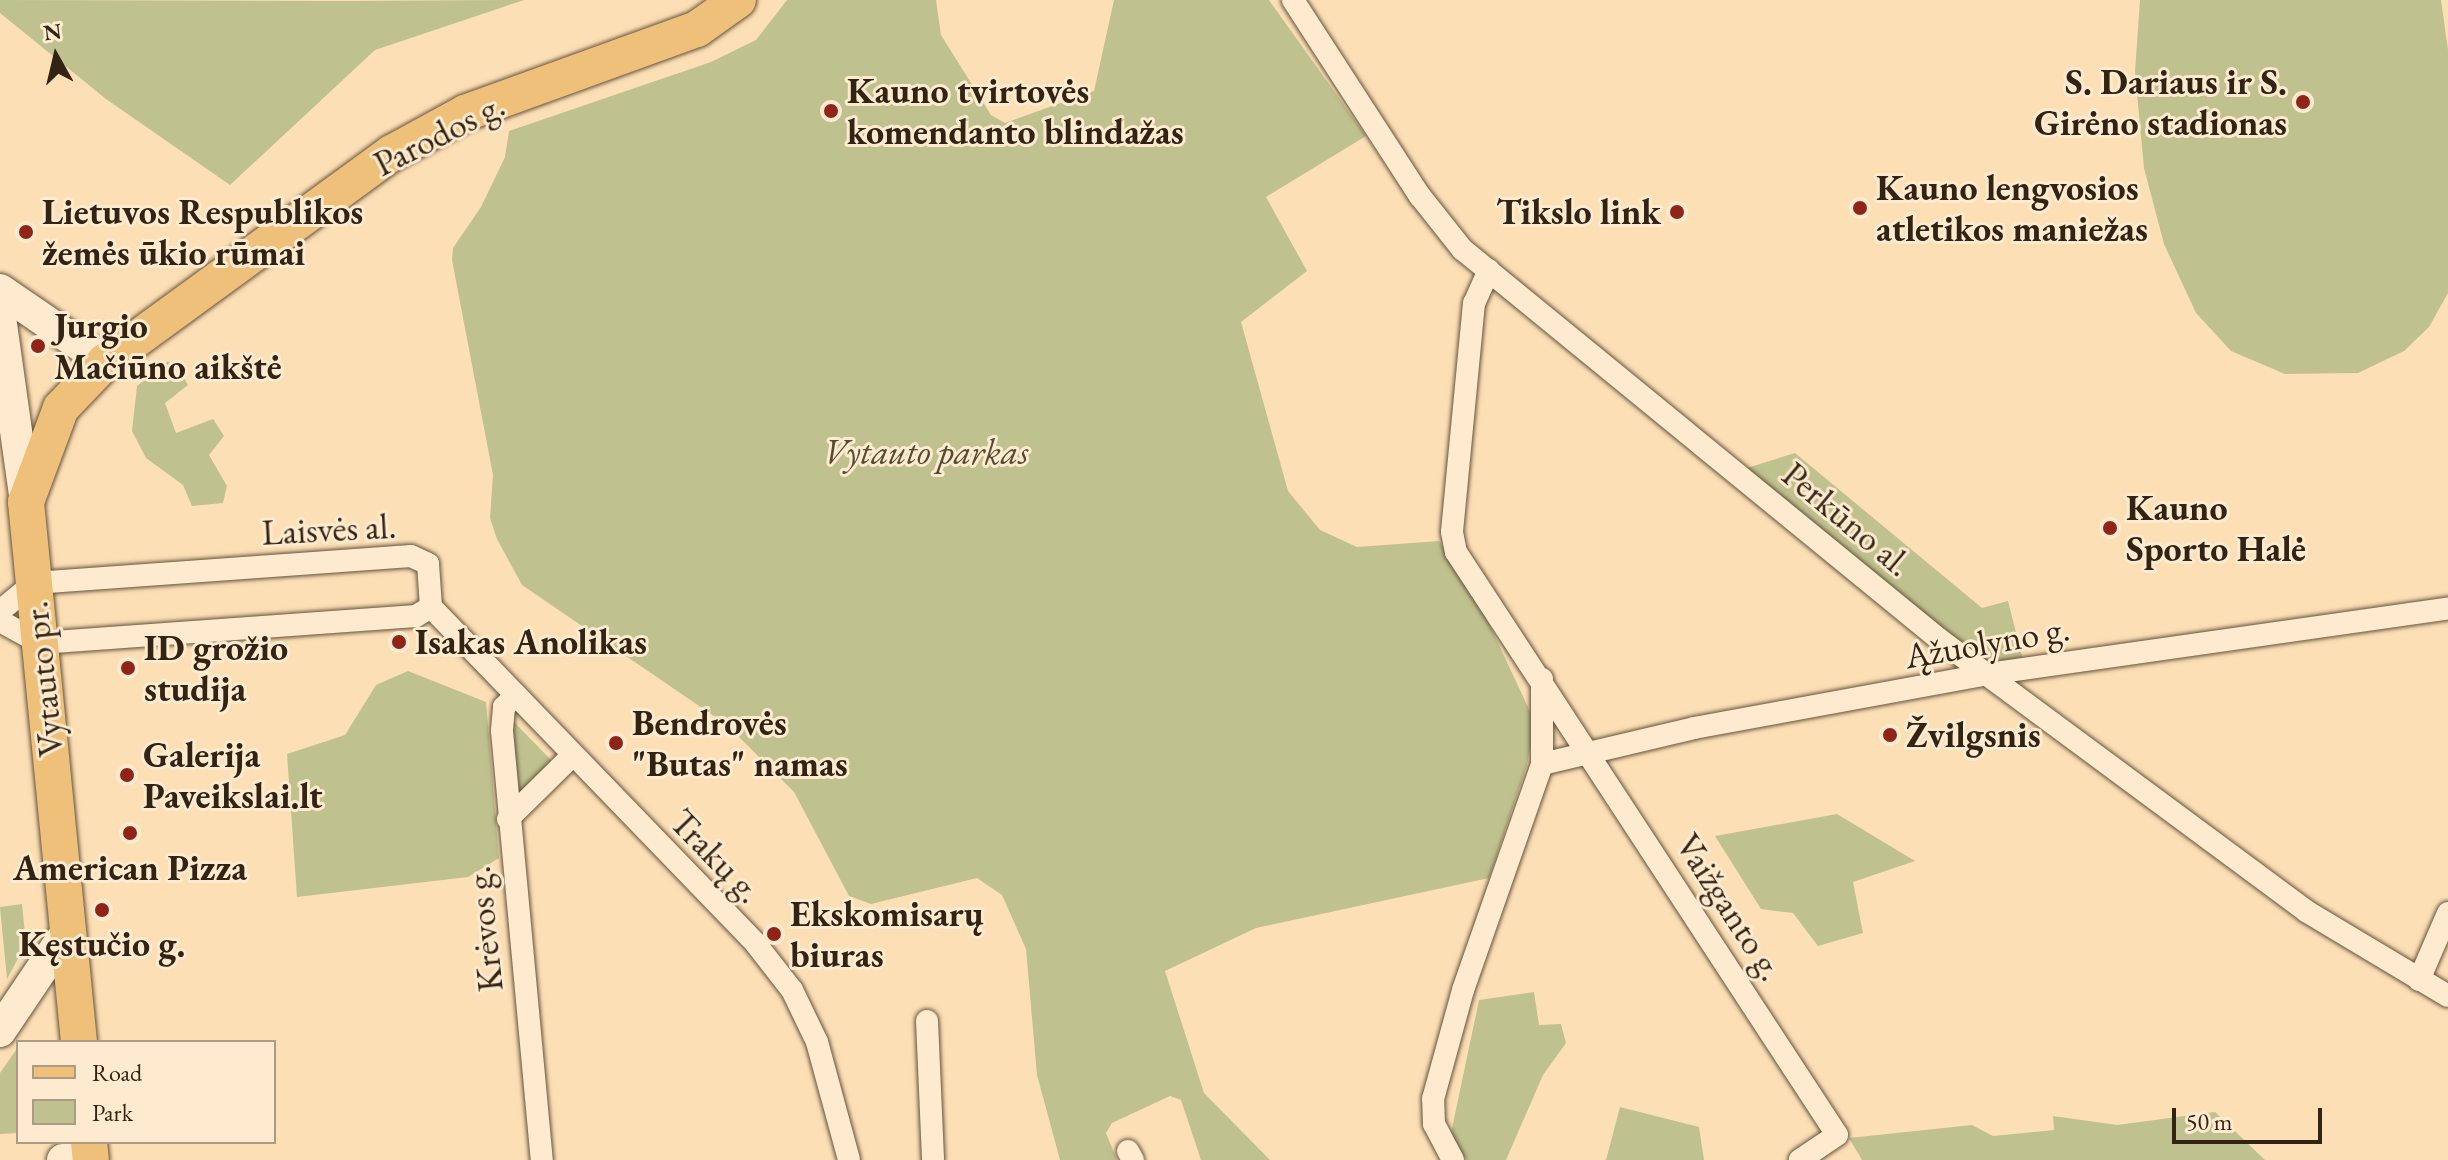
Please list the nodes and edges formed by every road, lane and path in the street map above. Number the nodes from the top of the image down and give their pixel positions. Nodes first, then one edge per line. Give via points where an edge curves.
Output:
1 (738, 0) edge
2 (1293, 0) edge
3 (1489, 270) junction
4 (0, 290) edge
5 (0, 317) edge
6 (105, 362) junction
7 (26, 502) junction
8 (34, 583) junction
9 (431, 607) junction
10 (2448, 608) edge
11 (0, 611) edge
12 (0, 621) edge
13 (40, 643) junction
14 (1987, 674) junction
15 (1542, 678) junction
16 (516, 695) junction
17 (1591, 753) junction
18 (573, 755) junction
19 (1542, 764) junction
20 (508, 819) junction
21 (2448, 913) edge
22 (68, 930) junction
23 (2419, 980) junction
24 (2448, 996) edge
25 (927, 1021) dead end
26 (0, 1031) edge
27 (79, 1040) edge
28 (542, 1160) edge
29 (849, 1160) edge
30 (933, 1160) edge
31 (1453, 1160) edge
32 (1800, 1160) edge

1 - 6 main road, Parodos g. via 697,29 465,113 428,132 370,167
2 - 3 street, Perkūno al. via 1429,209 1462,249
3 - 14 street, Perkūno al.
3 - 15 street, Vaižganto g. via 1474,303 1452,532 1456,552
4 - 6 street
5 - 7 street, Vytauto pr.
6 - 7 main road, Parodos g. via 61,408
7 - 8 main road, Vytauto pr.
8 - 9 street, Laisvės al. via 411,556 428,564
8 - 11 street
8 - 13 main road, Vytauto pr.
9 - 13 street via 416,616
9 - 16 street, Trakų g.
10 - 14 street, Ąžuolyno g.
12 - 13 street
13 - 22 main road, Vytauto pr.
14 - 17 street, Ąžuolyno g. via 1694,728
14 - 23 street, Perkūno al. via 2306,911
15 - 17 street, Vaižganto g.
15 - 19 street
16 - 18 street, Trakų g.
16 - 20 street, Krėvos g. via 504,707 502,731
17 - 19 street, Ąžuolyno g.
17 - 32 street, Vaižganto g. via 1837,1135
18 - 20 street
18 - 29 street, Trakų g. via 756,944 792,990 817,1042
19 - 31 street via 1439,1065 1434,1124
20 - 28 street, Krėvos g.
21 - 23 street
22 - 26 street
22 - 27 main road, Vytauto pr.
23 - 24 street, Perkūno al.
25 - 30 street

